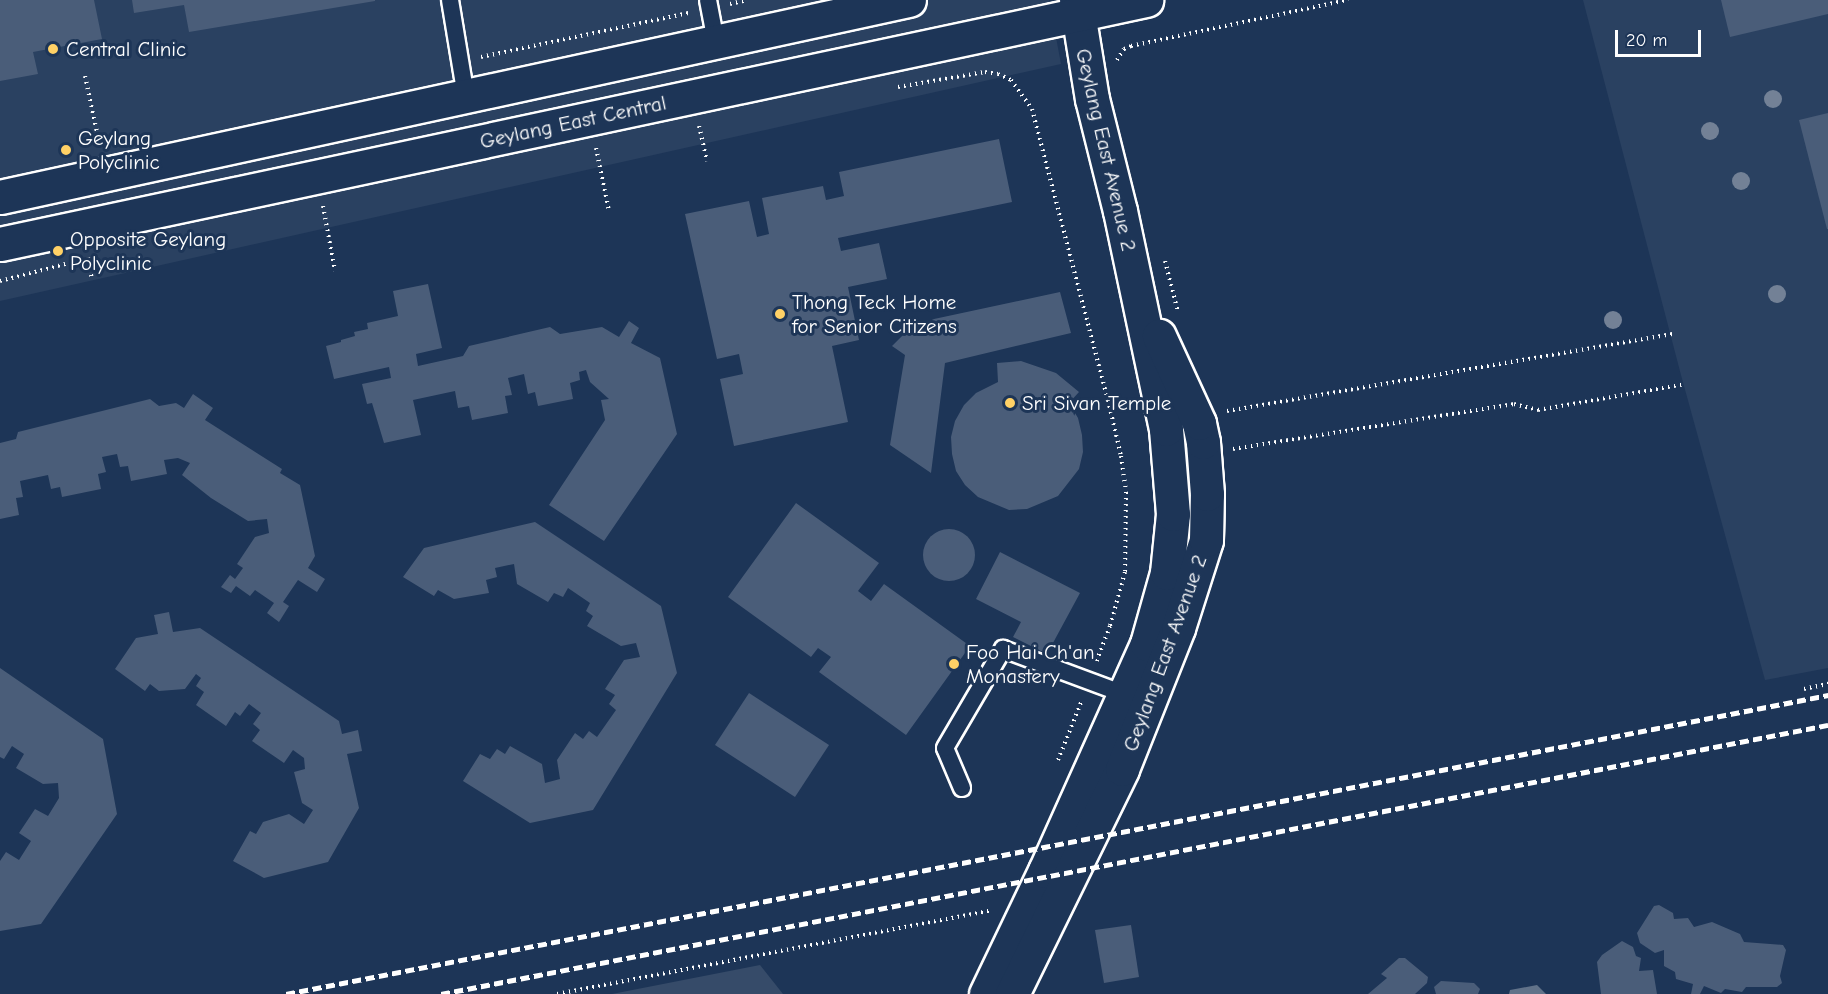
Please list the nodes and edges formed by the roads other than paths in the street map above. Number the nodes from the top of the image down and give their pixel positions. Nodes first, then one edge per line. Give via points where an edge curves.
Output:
1 (450, 0) edge
2 (708, 0) edge
3 (909, 0) edge
4 (1146, 0) edge
5 (1077, 8) edge
6 (716, 42) junction
7 (466, 97) junction
8 (0, 197) edge
9 (0, 244) edge
10 (1140, 300) junction
11 (1124, 694) junction
12 (962, 788) dead end
13 (986, 994) edge
14 (1012, 994) edge

1 - 7 lane
2 - 6 lane
3 - 6 main road
4 - 5 main road, Geylang East Central
5 - 9 main road, Geylang East Central via 590,118
5 - 10 main road, Geylang East Avenue 2 via 1092,99
6 - 7 main road
7 - 8 main road
10 - 11 main road, Geylang East Avenue 2 via 1169,447 1173,514 1167,573 1146,644
10 - 14 main road, Geylang East Avenue 2 via 1199,423 1207,494 1206,540 1178,628 1122,769
11 - 12 lane via 1003,649 945,748
11 - 13 main road, Geylang East Avenue 2

